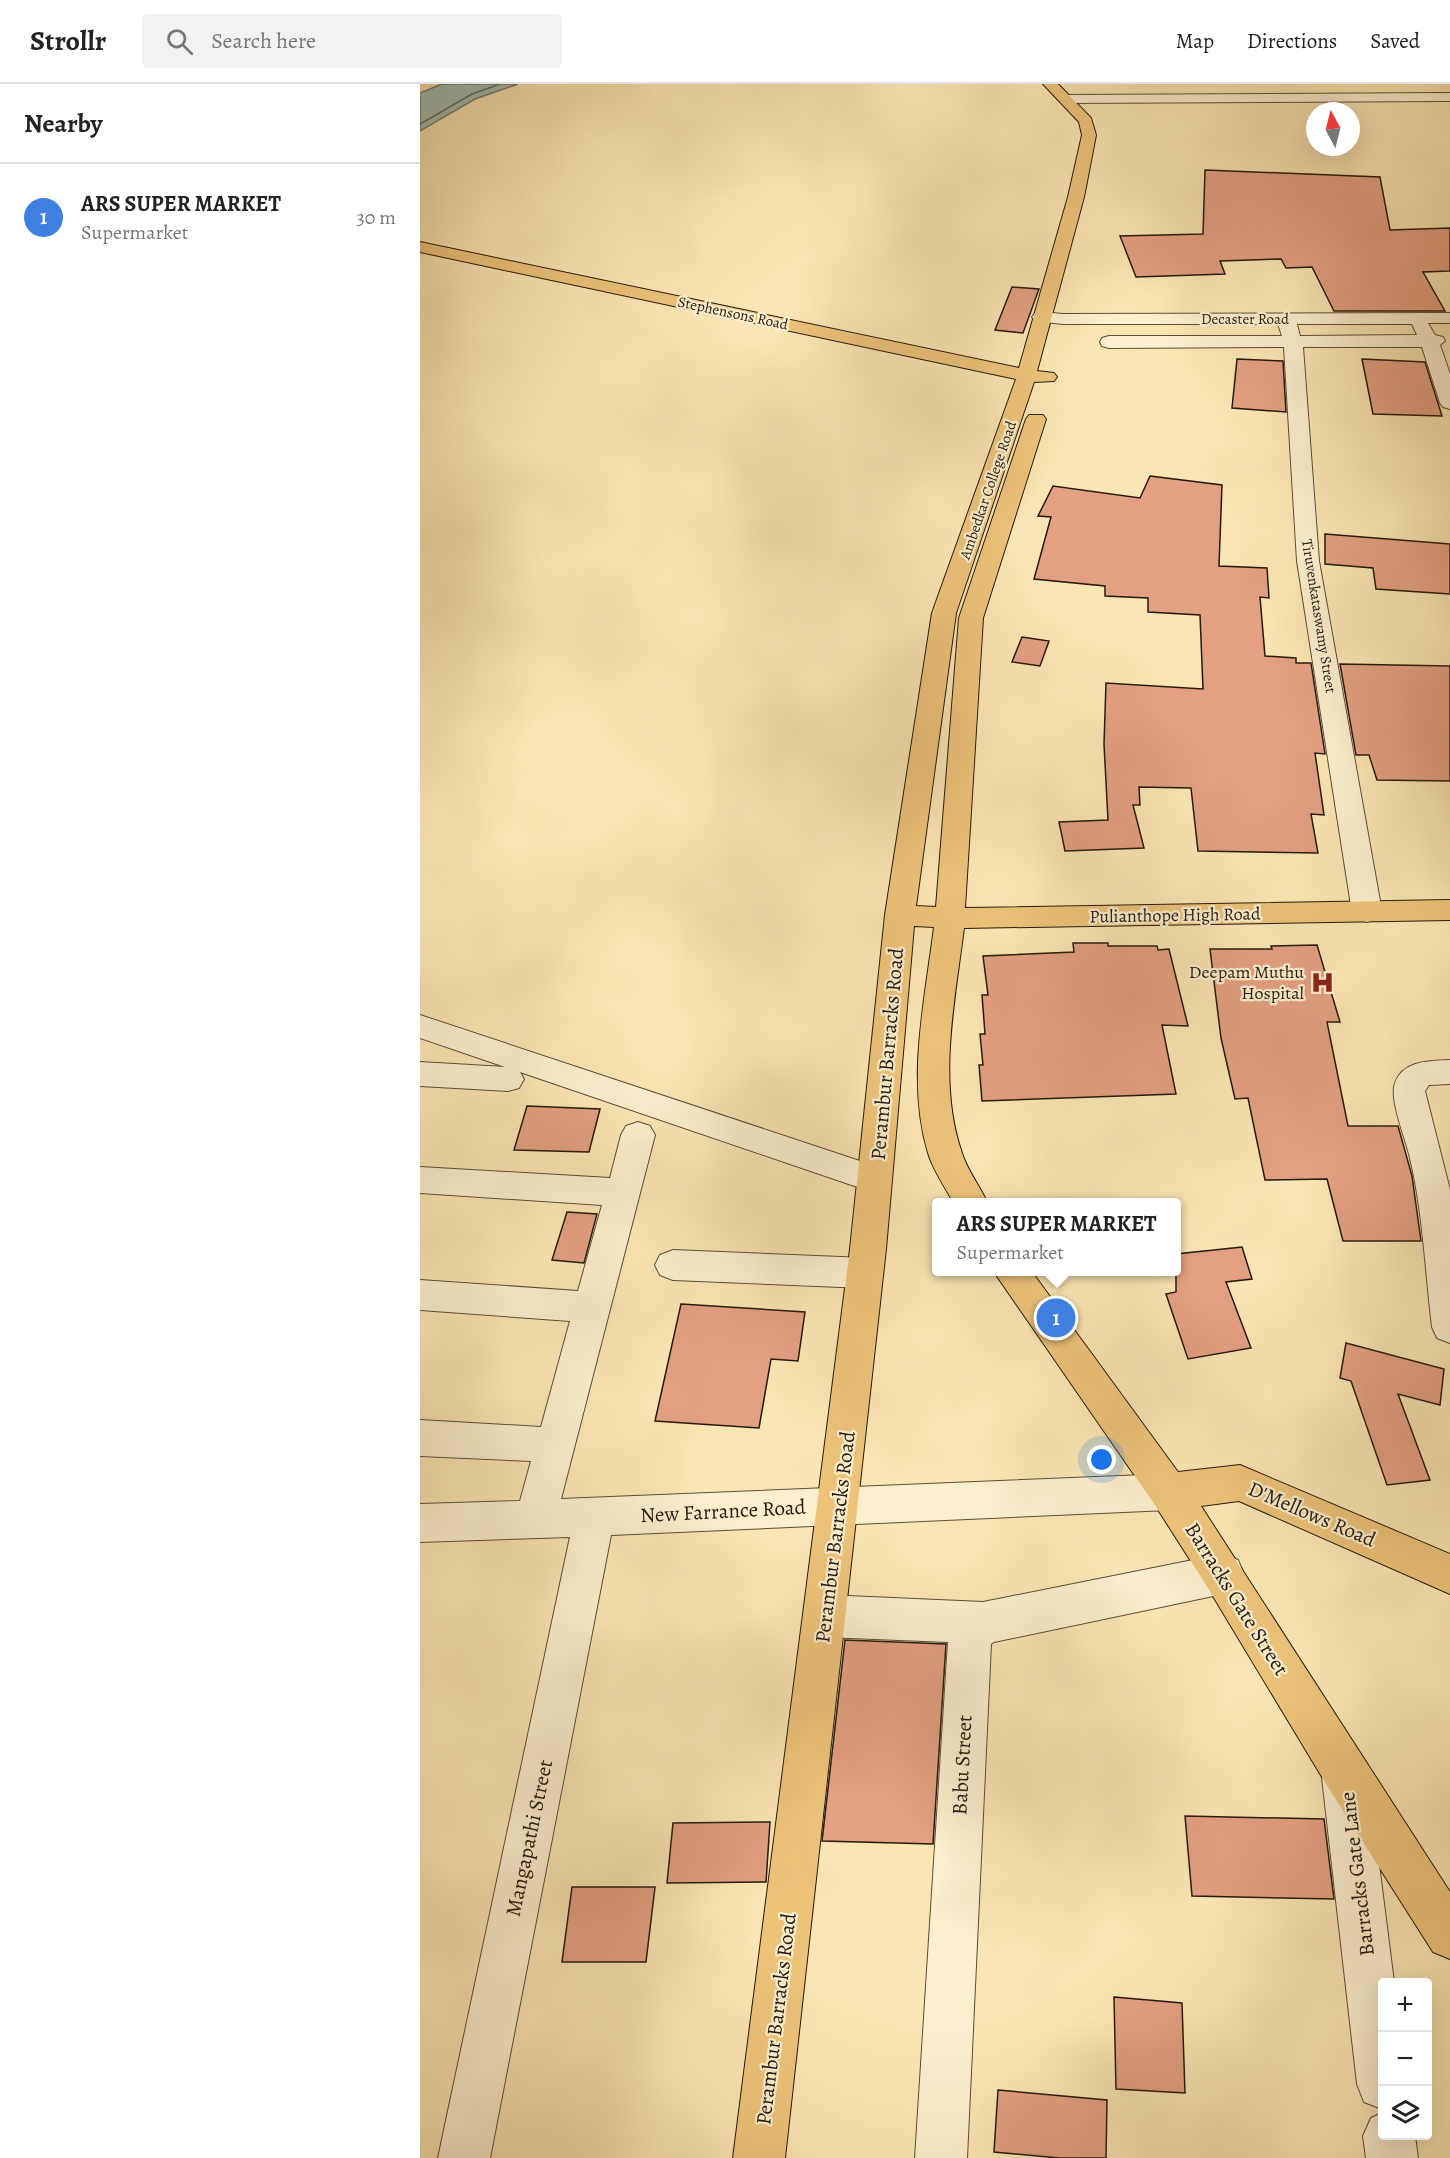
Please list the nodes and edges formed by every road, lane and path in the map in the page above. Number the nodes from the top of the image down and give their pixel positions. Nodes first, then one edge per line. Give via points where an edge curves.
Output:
1 (1050, 84) edge
2 (1217, 84) edge
3 (1360, 84) edge
4 (1069, 94) edge
5 (1224, 97) junction
6 (1368, 97) junction
7 (1450, 97) edge
8 (1089, 208) dead end
9 (420, 247) edge
10 (420, 264) edge
11 (1068, 297) dead end
12 (1041, 317) junction
13 (1450, 318) edge
14 (1286, 319) junction
15 (1416, 319) junction
16 (1062, 325) junction
17 (1450, 341) edge
18 (1109, 342) dead end
19 (1430, 342) junction
20 (1293, 343) junction
21 (1039, 379) junction
22 (1450, 403) edge
23 (1450, 910) edge
24 (1367, 912) junction
25 (900, 915) junction
26 (950, 918) junction
27 (420, 1026) edge
28 (1441, 1072) edge
29 (420, 1074) edge
30 (508, 1079) dead end
31 (638, 1135) dead end
32 (420, 1180) edge
33 (875, 1180) junction
34 (621, 1192) junction
35 (967, 1198) edge
36 (673, 1265) dead end
37 (865, 1273) junction
38 (1014, 1276) edge
39 (420, 1295) edge
40 (591, 1307) junction
41 (1450, 1327) edge
42 (420, 1437) edge
43 (554, 1445) junction
44 (1169, 1492) junction
45 (839, 1505) junction
46 (594, 1519) junction
47 (536, 1520) junction
48 (420, 1523) edge
49 (1223, 1574) junction
50 (1450, 1574) edge
51 (825, 1616) junction
52 (983, 1623) junction
53 (1344, 1771) junction
54 (1450, 1935) edge
55 (1378, 2044) edge
56 (1390, 2140) edge
57 (464, 2158) edge
58 (759, 2158) edge
59 (940, 2158) edge
60 (1392, 2158) edge

1 - 4 main road, Ambedkar College Road
2 - 5 street
3 - 6 street
4 - 5 street
4 - 8 main road, Ambedkar College Road via 1101,122 1106,136
4 - 12 main road, Ambedkar College Road via 1086,121 1089,135 1076,197
5 - 6 street
6 - 7 street
9 - 21 main road, Stephensons Road
10 - 21 main road, Stephensons Road
11 - 16 main road
12 - 16 street, Decaster Road
12 - 21 main road, Ambedkar College Road
13 - 15 street, Decaster Road
14 - 15 street, Decaster Road
14 - 16 street, Decaster Road
14 - 20 street, Tiruvenkataswamy Street
15 - 19 street
17 - 19 street
18 - 20 street
19 - 20 street
19 - 22 street
20 - 24 street, Tiruvenkataswamy Street via 1308,561
21 - 25 main road, Ambedkar College Road via 944,613
21 - 26 main road, Ambedkar College Road via 971,618
23 - 24 main road, Pulianthope High Road
24 - 26 main road, Pulianthope High Road
25 - 26 main road, Pulianthope High Road
25 - 33 main road, Perambur Barracks Road
26 - 35 main road via 935,1041 935,1105 945,1154
27 - 33 street
28 - 41 street via 1421,1074 1411,1082 1409,1091 1431,1175
29 - 30 street
31 - 34 street
32 - 34 street
33 - 37 main road, Perambur Barracks Road
34 - 40 street
36 - 37 street
37 - 45 main road, Perambur Barracks Road
38 - 44 main road, Barracks Gate Street
39 - 40 street
40 - 43 street
42 - 43 street
43 - 47 street
44 - 45 street, New Farrance Road
44 - 49 main road, Barracks Gate Street
44 - 50 main road, D'Mellows Road via 1240,1483
45 - 46 street, New Farrance Road
45 - 51 main road, Perambur Barracks Road
46 - 47 street, New Farrance Road
46 - 57 street, Mangapathi Street
47 - 48 street, New Farrance Road
49 - 52 street
49 - 53 main road, Barracks Gate Street
51 - 52 street
51 - 58 main road, Perambur Barracks Road
52 - 59 street, Babu Street via 970,1635 968,1651
53 - 54 main road, Barracks Gate Street
53 - 55 street, Barracks Gate Lane
56 - 60 street

